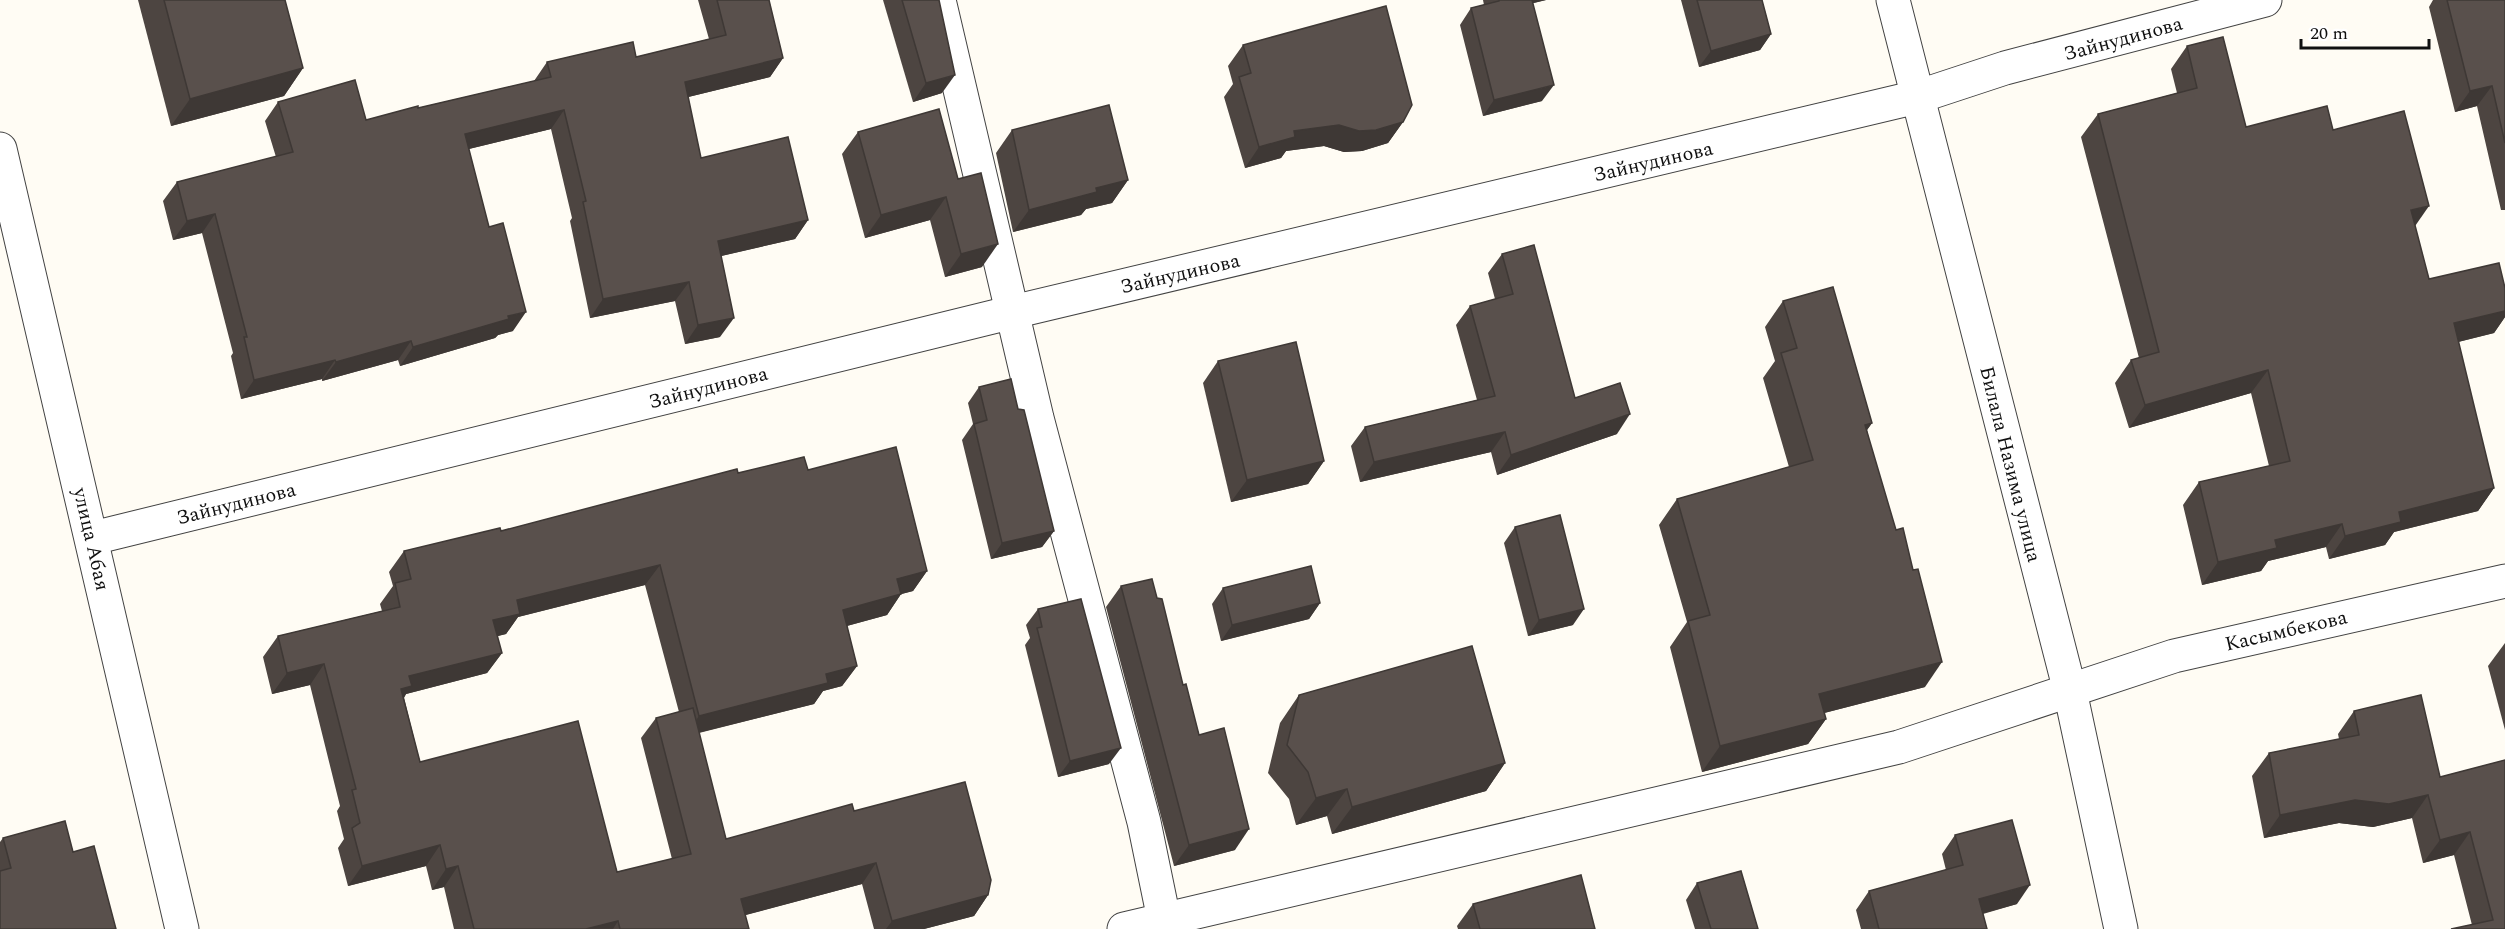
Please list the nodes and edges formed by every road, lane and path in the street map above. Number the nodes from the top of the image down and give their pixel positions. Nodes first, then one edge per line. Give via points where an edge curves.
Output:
1 (939, 0) edge
2 (1893, 0) edge
3 (2265, 0) edge
4 (1917, 97) junction
5 (0, 149) edge
6 (1013, 312) junction
7 (93, 538) junction
8 (2505, 581) edge
9 (2070, 691) junction
10 (1165, 924) edge
11 (182, 929) edge
12 (1124, 929) edge
13 (2121, 929) edge

1 - 6 street
2 - 4 street, Билала Назима улица
3 - 4 street, Зайнудинова via 2005,68
4 - 6 street, Зайнудинова
4 - 9 street, Билала Назима улица
5 - 7 street, улица Абая
6 - 7 street, Зайнудинова
6 - 10 street via 1037,418 1144,822
7 - 11 street, улица Абая
8 - 9 street, Касымбекова via 2174,656
9 - 10 street, Касымбекова via 1899,747
9 - 13 street, Билала Назима улица
10 - 12 street, Касымбекова

